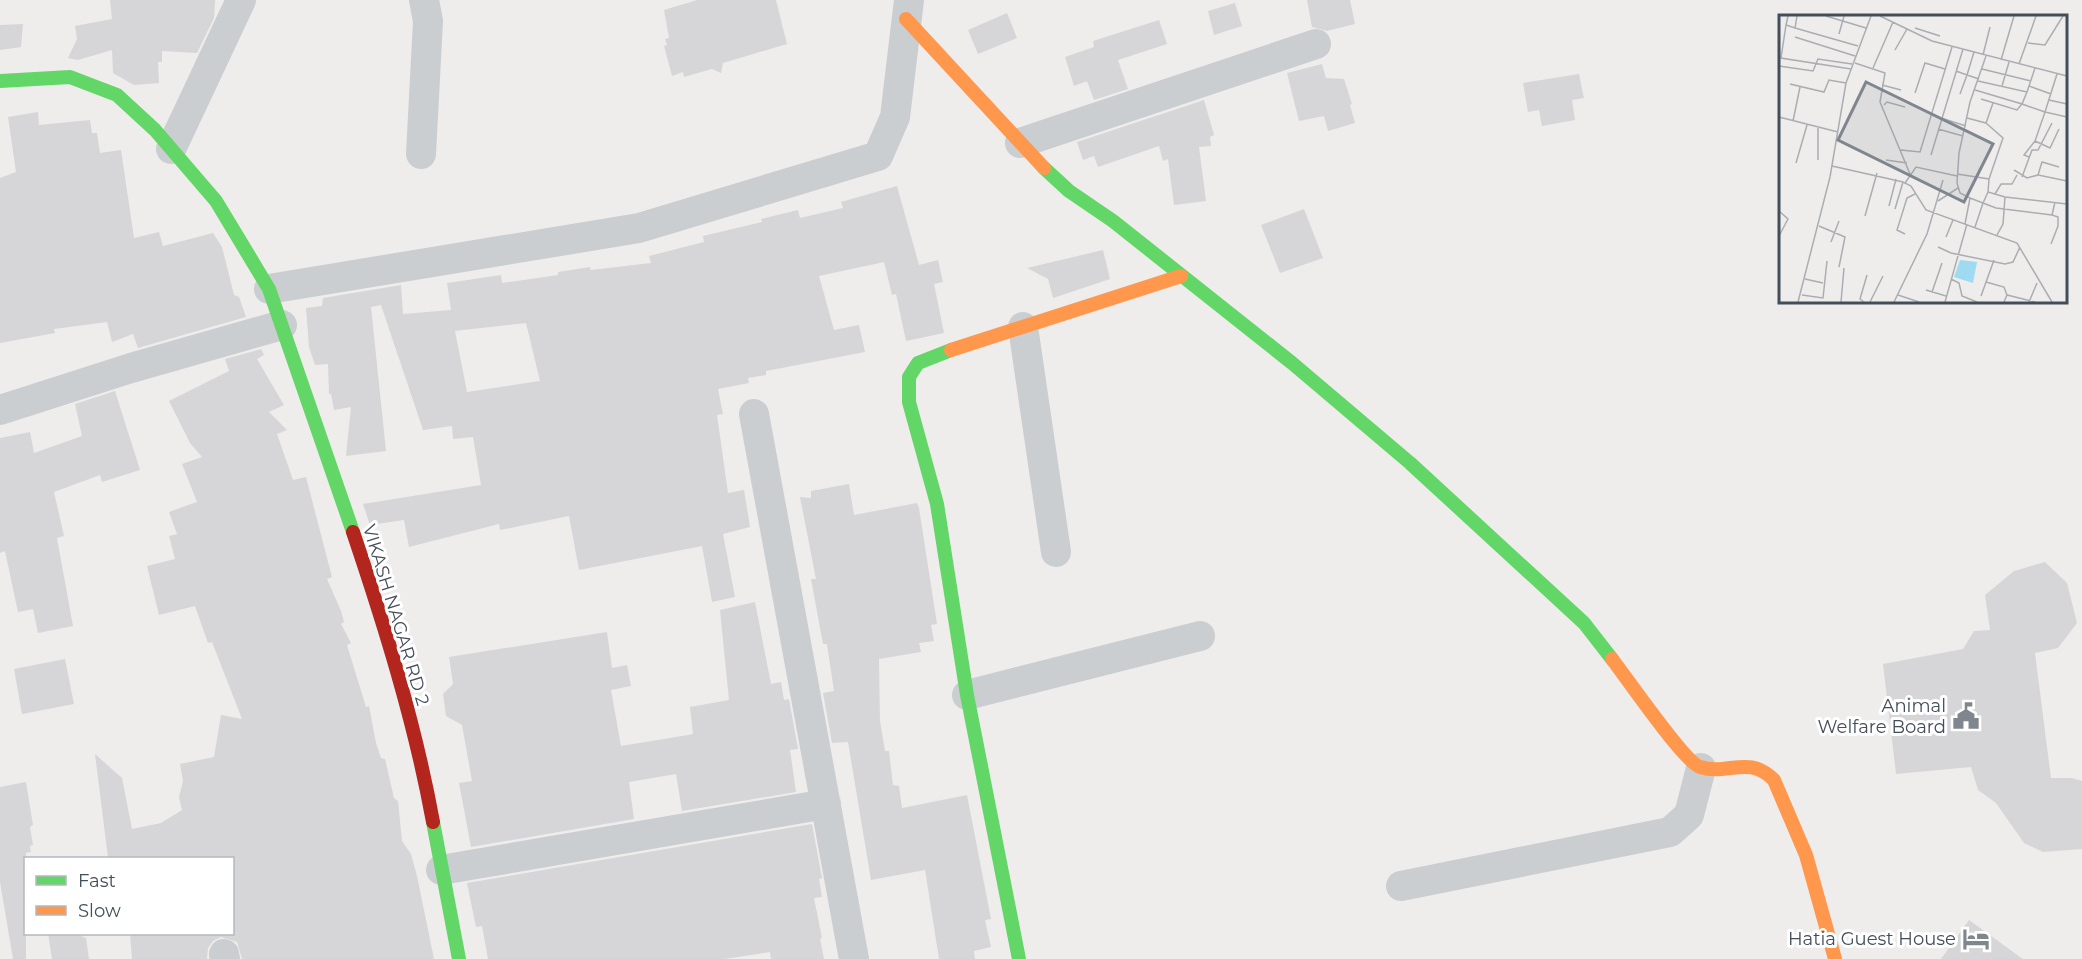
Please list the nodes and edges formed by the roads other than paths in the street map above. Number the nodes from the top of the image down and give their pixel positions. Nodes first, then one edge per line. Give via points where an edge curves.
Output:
1 (242, 0) edge
2 (424, 0) edge
3 (908, 9) edge
4 (1316, 44) dead end
5 (0, 81) edge
6 (1020, 143) junction
7 (171, 149) junction
8 (421, 154) dead end
9 (1181, 276) junction
10 (268, 290) junction
11 (282, 325) junction
12 (1023, 327) junction
13 (0, 410) edge
14 (754, 414) dead end
15 (1056, 552) dead end
16 (1200, 636) dead end
17 (967, 695) junction
18 (1701, 768) junction
19 (826, 804) junction
20 (441, 870) junction
21 (1401, 886) dead end
22 (459, 959) edge
23 (854, 959) edge
24 (1019, 959) edge
25 (1835, 959) edge

1 - 7 street
2 - 8 street via 428,21
3 - 6 street
3 - 10 street via 895,117 878,156 639,228
4 - 6 street
5 - 7 street, VIKASH NAGAR RD 2 via 70,77 117,95
6 - 9 street via 1069,191
7 - 10 street, VIKASH NAGAR RD 2 via 216,201
9 - 12 street
9 - 18 street via 1401,456 1584,623 1679,750
10 - 11 street, VIKASH NAGAR RD 2
11 - 13 street
11 - 20 street, VIKASH NAGAR RD 2 via 385,626 425,777
12 - 15 street
12 - 17 street via 933,356 918,363 909,377 909,402 937,504
14 - 19 street
16 - 17 street
17 - 24 street
18 - 21 street via 1689,815 1670,832
18 - 25 street via 1753,766 1774,780 1806,855
19 - 20 street
19 - 23 street
20 - 22 street, VIKASH NAGAR RD 2

